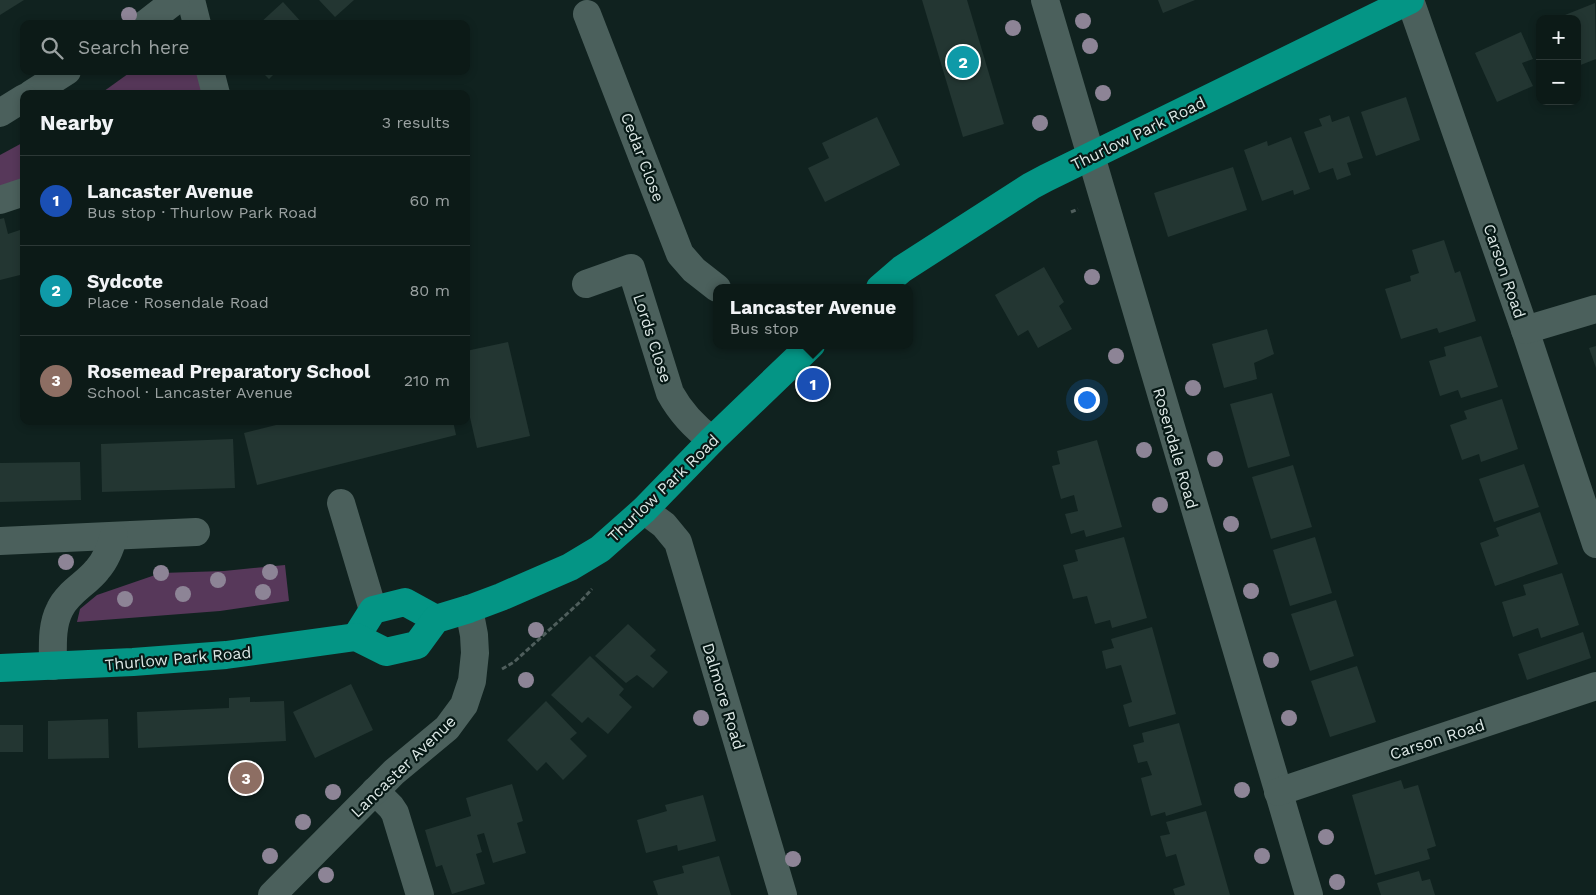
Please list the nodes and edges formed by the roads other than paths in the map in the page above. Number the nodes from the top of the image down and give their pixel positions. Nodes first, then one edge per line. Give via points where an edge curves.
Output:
1 (176, 0) edge
2 (191, 0) edge
3 (1045, 0) edge
4 (1410, 0) edge
5 (587, 14) dead end
6 (150, 20) edge
7 (196, 20) edge
8 (61, 75) edge
9 (211, 75) edge
10 (37, 90) edge
11 (215, 90) edge
12 (20, 100) edge
13 (0, 113) edge
14 (1091, 157) junction
15 (20, 193) edge
16 (0, 200) edge
17 (586, 284) dead end
18 (885, 284) edge
19 (713, 285) edge
20 (1596, 309) edge
21 (1525, 330) junction
22 (801, 349) edge
23 (712, 440) junction
24 (342, 503) dead end
25 (644, 510) junction
26 (196, 532) dead end
27 (114, 536) junction
28 (0, 541) edge
29 (1596, 544) edge
30 (469, 609) junction
31 (373, 610) junction
32 (436, 619) junction
33 (356, 637) junction
34 (53, 666) junction
35 (0, 668) edge
36 (1596, 686) edge
37 (375, 791) junction
38 (1278, 792) junction
39 (272, 895) edge
40 (420, 895) edge
41 (783, 895) edge
42 (1309, 895) edge

1 - 6 street
2 - 7 street
3 - 14 street, Rosendale Road
4 - 14 highway, Thurlow Park Road
4 - 21 street, Carson Road
5 - 19 street, Cedar Close via 680,254
8 - 10 street
9 - 11 street
12 - 13 street
14 - 18 highway, Thurlow Park Road via 1031,186
14 - 38 street, Rosendale Road
15 - 16 street
17 - 23 street, Lords Close via 630,268 670,393 690,422
20 - 21 street
21 - 29 street, Carson Road
22 - 23 highway, Thurlow Park Road
23 - 25 highway, Thurlow Park Road
24 - 31 street
25 - 30 highway, Thurlow Park Road via 600,549 570,566
25 - 41 street, Dalmore Road via 664,525 678,542
26 - 27 street
27 - 28 street
27 - 34 street via 109,552 97,570 59,610 53,634
30 - 32 highway, Thurlow Park Road
30 - 37 street, Lancaster Avenue via 475,645 473,672 464,705 452,721
31 - 32 highway via 405,602
31 - 33 highway
32 - 33 highway via 417,645 386,652
33 - 34 highway, Thurlow Park Road via 226,655
34 - 35 highway, Thurlow Park Road
36 - 38 street, Carson Road
37 - 39 street, Lancaster Avenue
37 - 40 street via 395,813
38 - 42 street, Rosendale Road

